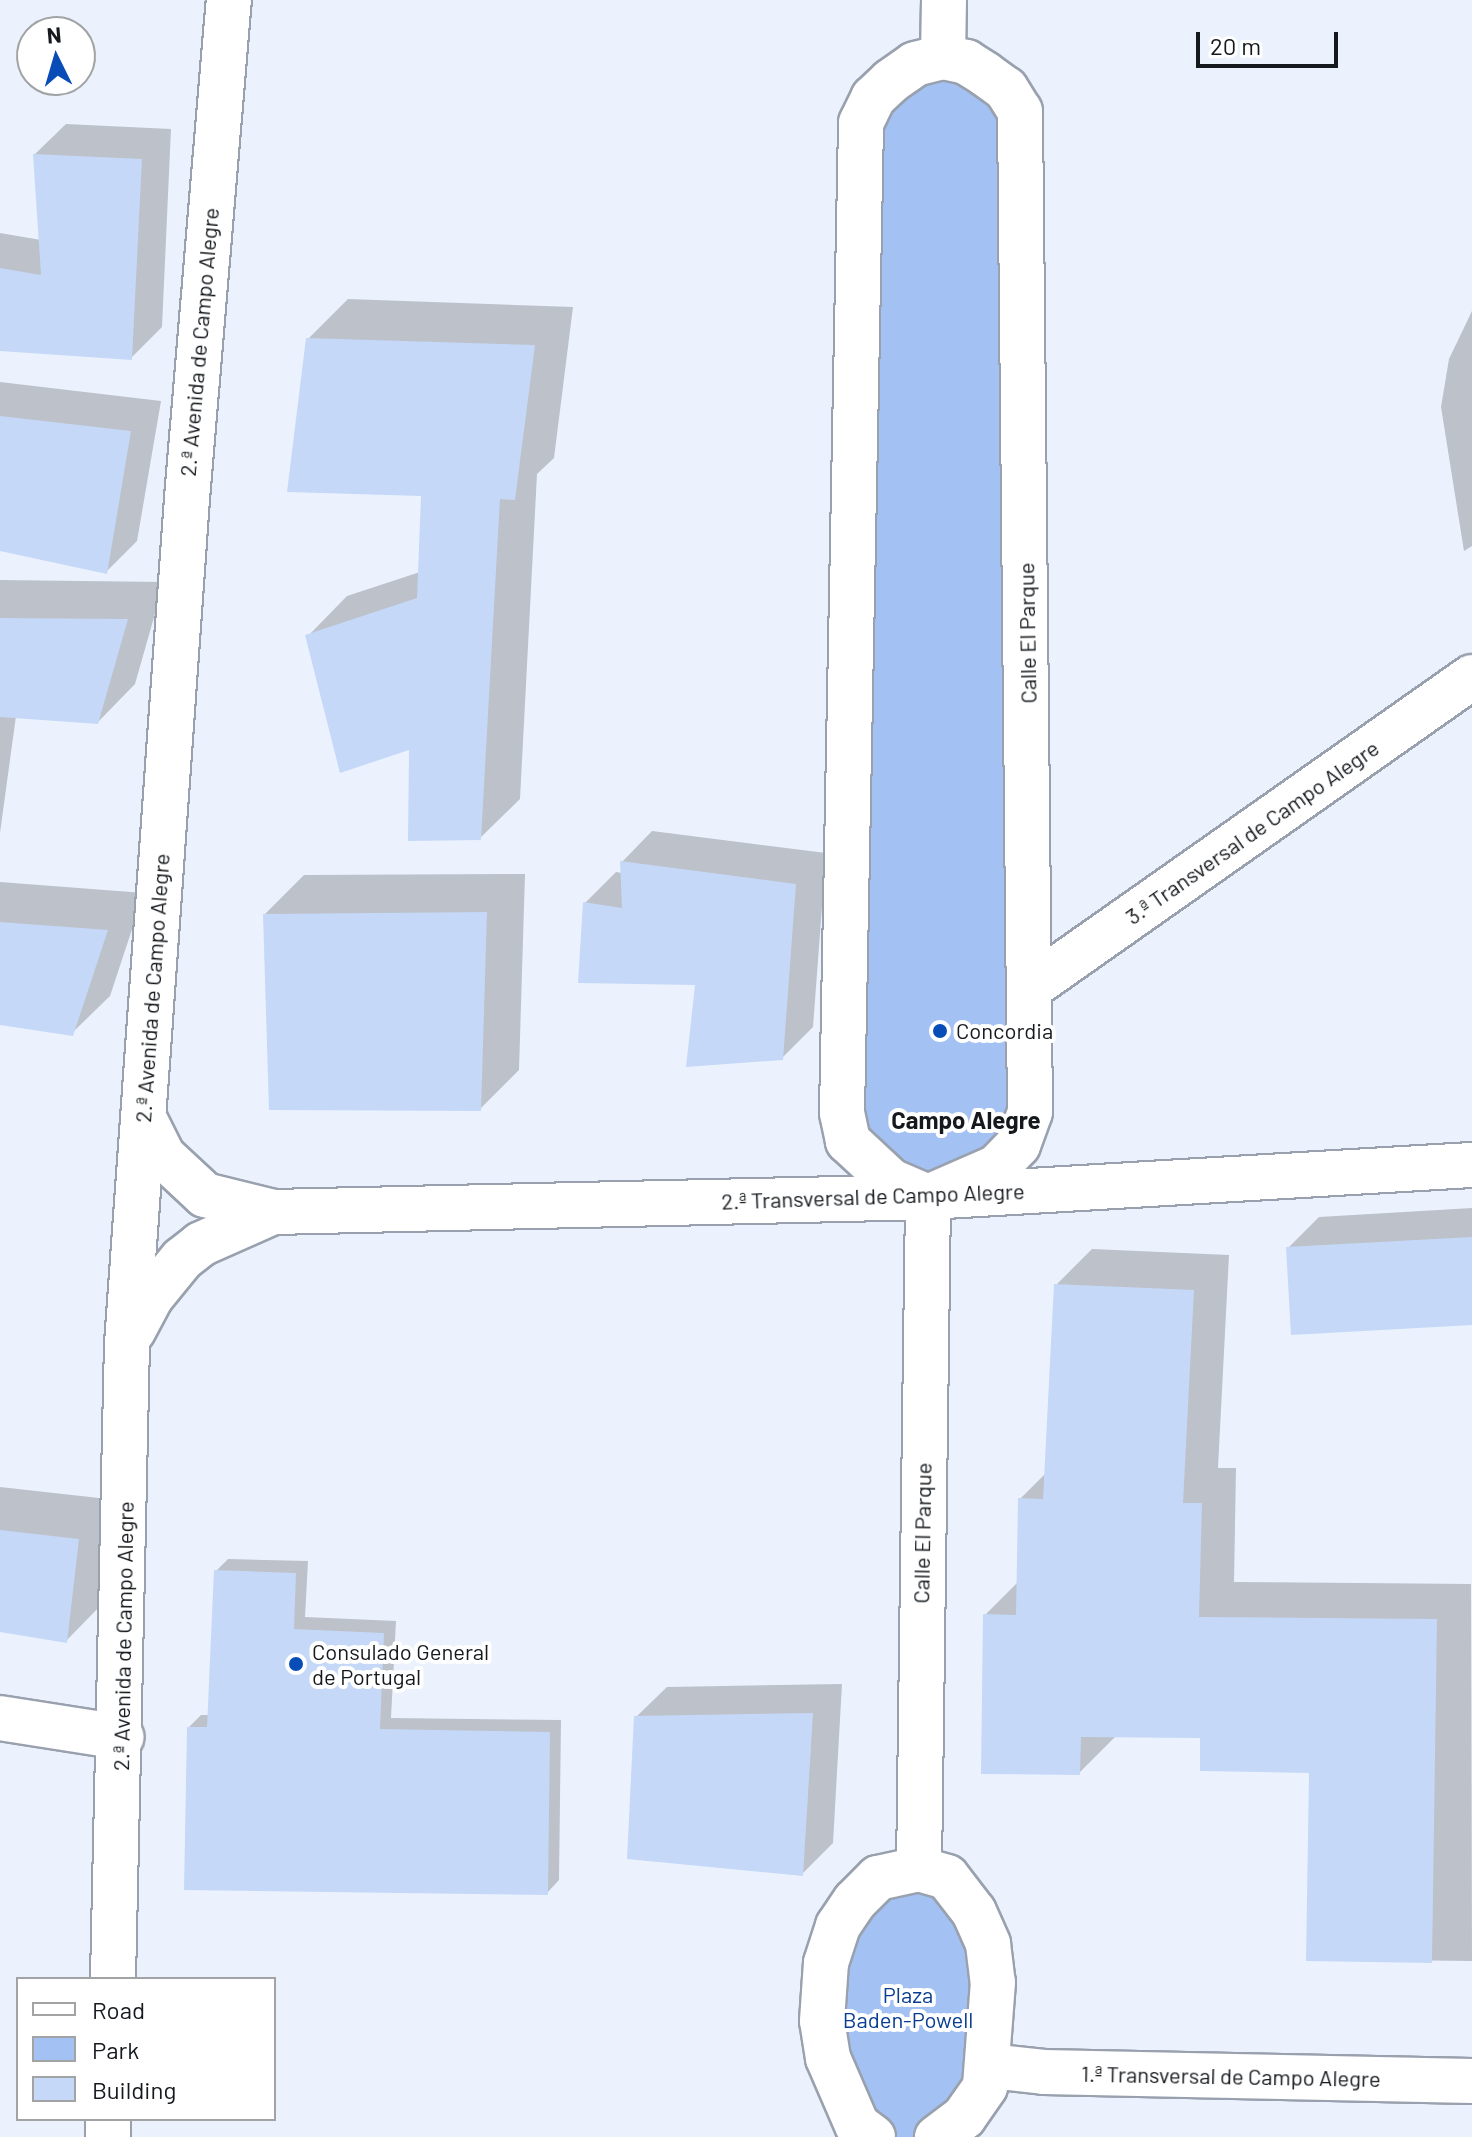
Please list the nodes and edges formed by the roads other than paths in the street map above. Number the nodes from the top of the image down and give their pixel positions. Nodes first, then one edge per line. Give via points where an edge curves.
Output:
1 (229, 0) edge
2 (944, 0) edge
3 (943, 57) junction
4 (1472, 677) edge
5 (1031, 987) junction
6 (143, 1116) junction
7 (1472, 1165) edge
8 (928, 1197) junction
9 (273, 1212) junction
10 (127, 1344) junction
11 (0, 1718) edge
12 (122, 1737) junction
13 (919, 1869) junction
14 (113, 1977) edge
15 (990, 2066) junction
16 (1472, 2081) edge
17 (873, 2137) edge
18 (937, 2137) edge

1 - 6 street, 2.ª Avenida de Campo Alegre
2 - 3 street
3 - 5 street, Calle El Parque via 985,74 1006,89 1020,111
3 - 8 street via 915,64 891,81 873,98 861,123 842,1113 848,1141 891,1181
4 - 5 street, 3.ª Transversal de Campo Alegre
5 - 8 street, Calle El Parque via 1030,1112 1018,1145 997,1167
6 - 9 street, 2.ª Transversal de Campo Alegre via 163,1156 205,1195
6 - 10 street, 2.ª Avenida de Campo Alegre
7 - 8 street, 2.ª Transversal de Campo Alegre
8 - 9 street, 2.ª Transversal de Campo Alegre
8 - 13 street, Calle El Parque
9 - 10 street, 2.ª Transversal de Campo Alegre via 201,1244 182,1259 151,1297
10 - 12 street, 2.ª Avenida de Campo Alegre
11 - 12 street
12 - 14 street, 2.ª Avenida de Campo Alegre
13 - 15 street via 947,1877 974,1912 988,1944 993,1982
13 - 17 street via 878,1878 855,1901 838,1926 826,1963 822,2021 828,2058 857,2125
15 - 16 street, 1.ª Transversal de Campo Alegre via 1044,2072
15 - 18 street via 985,2087 964,2117

